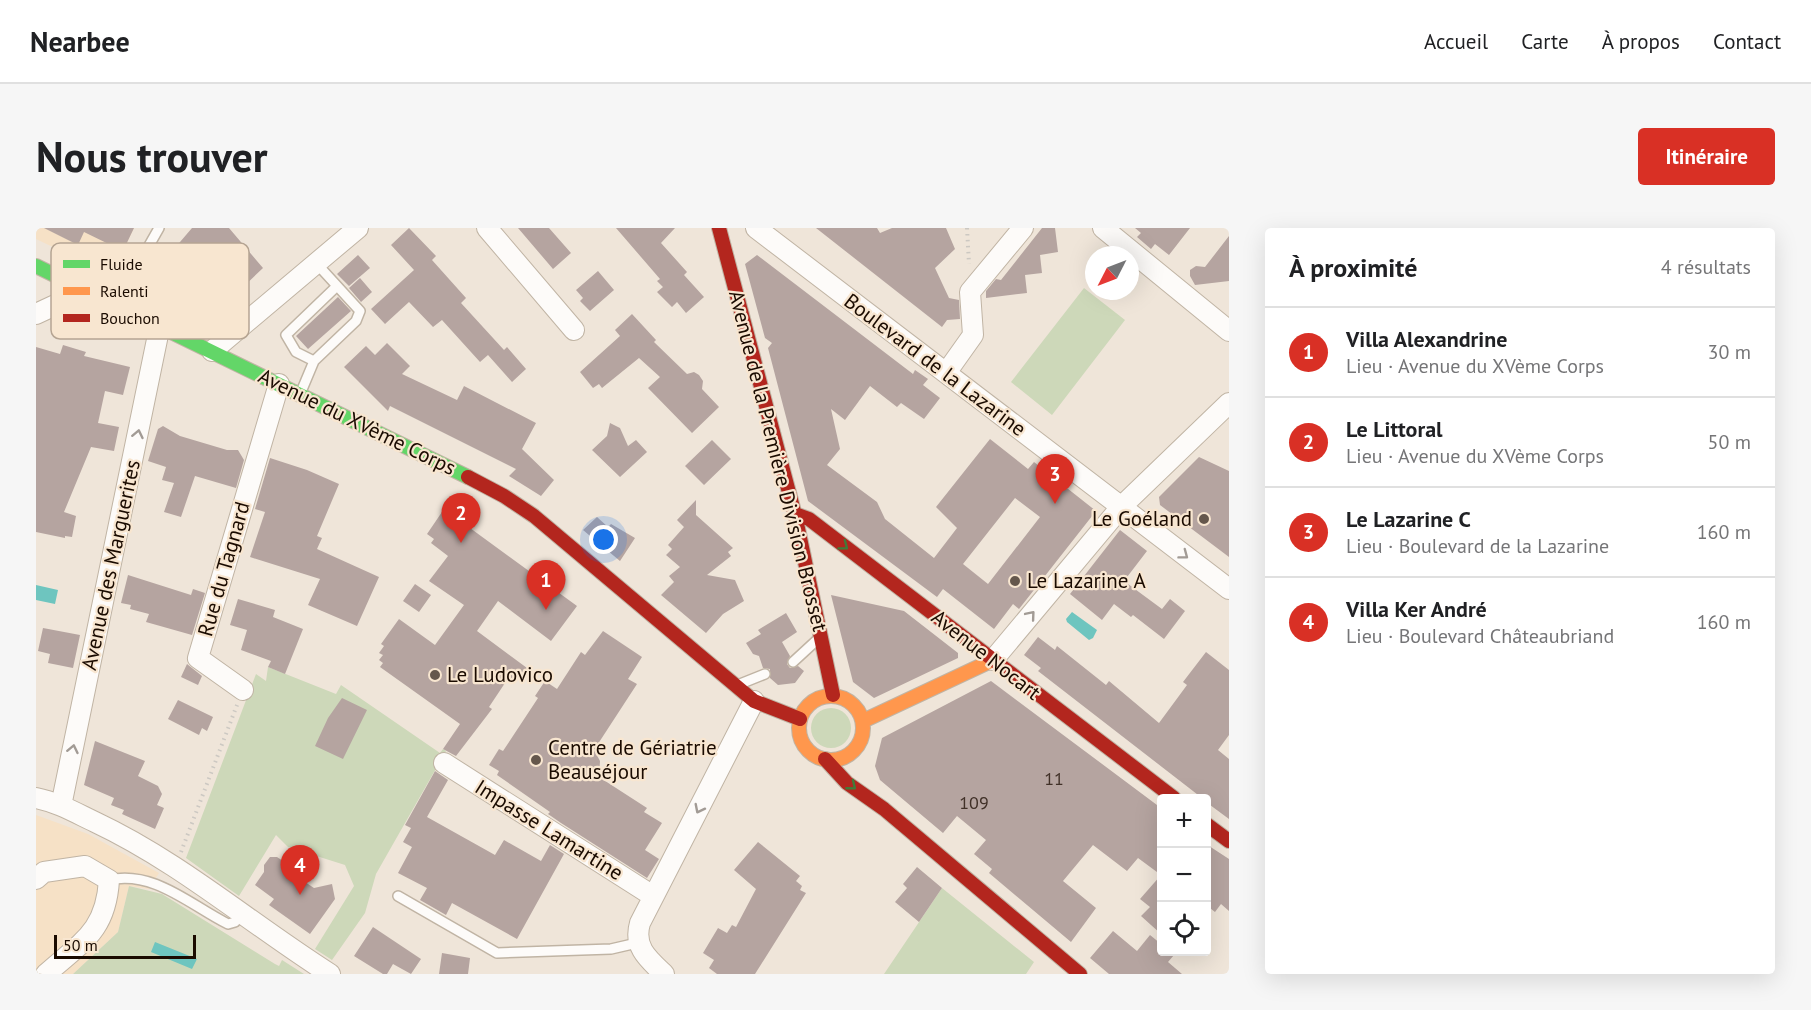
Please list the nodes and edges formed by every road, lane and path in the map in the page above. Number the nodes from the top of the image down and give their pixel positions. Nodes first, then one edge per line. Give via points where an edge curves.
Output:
1 (159, 228) edge
2 (358, 228) edge
3 (487, 228) edge
4 (718, 228) edge
5 (756, 228) edge
6 (967, 228) edge
7 (1023, 228) edge
8 (1103, 228) edge
9 (151, 243) edge
10 (317, 264) junction
11 (36, 266) edge
12 (51, 274) edge
13 (337, 286) junction
14 (970, 292) junction
15 (51, 307) edge
16 (36, 314) edge
17 (249, 320) edge
18 (574, 330) dead end
19 (1229, 331) edge
20 (157, 339) edge
21 (188, 339) edge
22 (226, 339) edge
23 (212, 351) junction
24 (314, 361) junction
25 (946, 373) junction
26 (279, 384) junction
27 (300, 394) junction
28 (1229, 403) edge
29 (1122, 507) junction
30 (795, 514) junction
31 (1229, 589) edge
32 (823, 635) junction
33 (993, 660) junction
34 (793, 662) dead end
35 (765, 674) dead end
36 (735, 686) junction
37 (243, 690) joint
38 (833, 695) junction
39 (754, 700) junction
40 (800, 719) junction
41 (863, 721) junction
42 (825, 759) junction
43 (444, 763) dead end
44 (867, 781) dead end
45 (1169, 794) edge
46 (36, 798) edge
47 (61, 806) junction
48 (884, 809) junction
49 (1211, 828) edge
50 (1229, 841) edge
51 (172, 864) junction
52 (36, 879) edge
53 (109, 880) junction
54 (398, 896) dead end
55 (654, 896) junction
56 (240, 913) junction
57 (638, 943) junction
58 (46, 974) edge
59 (330, 974) edge
60 (664, 974) edge
61 (1080, 974) edge

1 - 9 lane
2 - 10 street
3 - 18 street
4 - 30 main road, Avenue de la Première Division Brosset
5 - 25 street, Boulevard de la Lazarine
6 - 14 path
7 - 14 street
8 - 19 street
10 - 13 lane
10 - 17 street
11 - 12 main road, Avenue du XVème Corps
13 - 24 lane via 360,311 356,321
13 - 24 lane via 286,335 296,352
14 - 25 street via 973,335
15 - 16 street
47 -> 20 street, Avenue des Marguerites
21 - 23 main road, Avenue du XVème Corps
22 - 23 street
23 - 26 main road, Avenue du XVème Corps
24 - 27 lane
25 - 29 street, Boulevard de la Lazarine
26 - 27 main road, Avenue du XVème Corps
26 - 37 street, Rue du Tagnard via 198,658
27 - 36 main road, Avenue du XVème Corps via 504,496 531,514
28 - 29 street
29 -> 31 street, Boulevard de la Lazarine
33 -> 29 street
30 - 32 main road, Avenue de la Première Division Brosset
30 -> 33 main road, Avenue Nocart via 808,519
32 - 34 lane
32 - 38 main road, Avenue de la Première Division Brosset
33 - 41 main road
33 - 45 main road, Avenue Nocart
35 - 36 lane
36 - 39 main road, Avenue du XVème Corps
37 - 51 path via 179,856
38 - 40 main road via 812,701
38 - 41 main road via 852,703
39 - 40 main road, Avenue du XVème Corps
39 -> 55 street
40 - 42 main road via 799,730 807,749
41 - 42 main road via 856,756
42 -> 48 main road via 847,783
43 - 55 street, Impasse Lamartine
44 - 48 main road
46 - 47 street
47 - 51 street
48 - 61 main road
49 - 50 main road
51 - 56 street
52 - 53 street via 44,872 86,866
53 - 56 lane via 135,878 154,882 228,924 235,922
53 - 58 street via 107,903 95,931
54 - 57 lane via 497,953 611,949
55 - 57 street via 640,923
56 - 59 street
57 - 60 street

